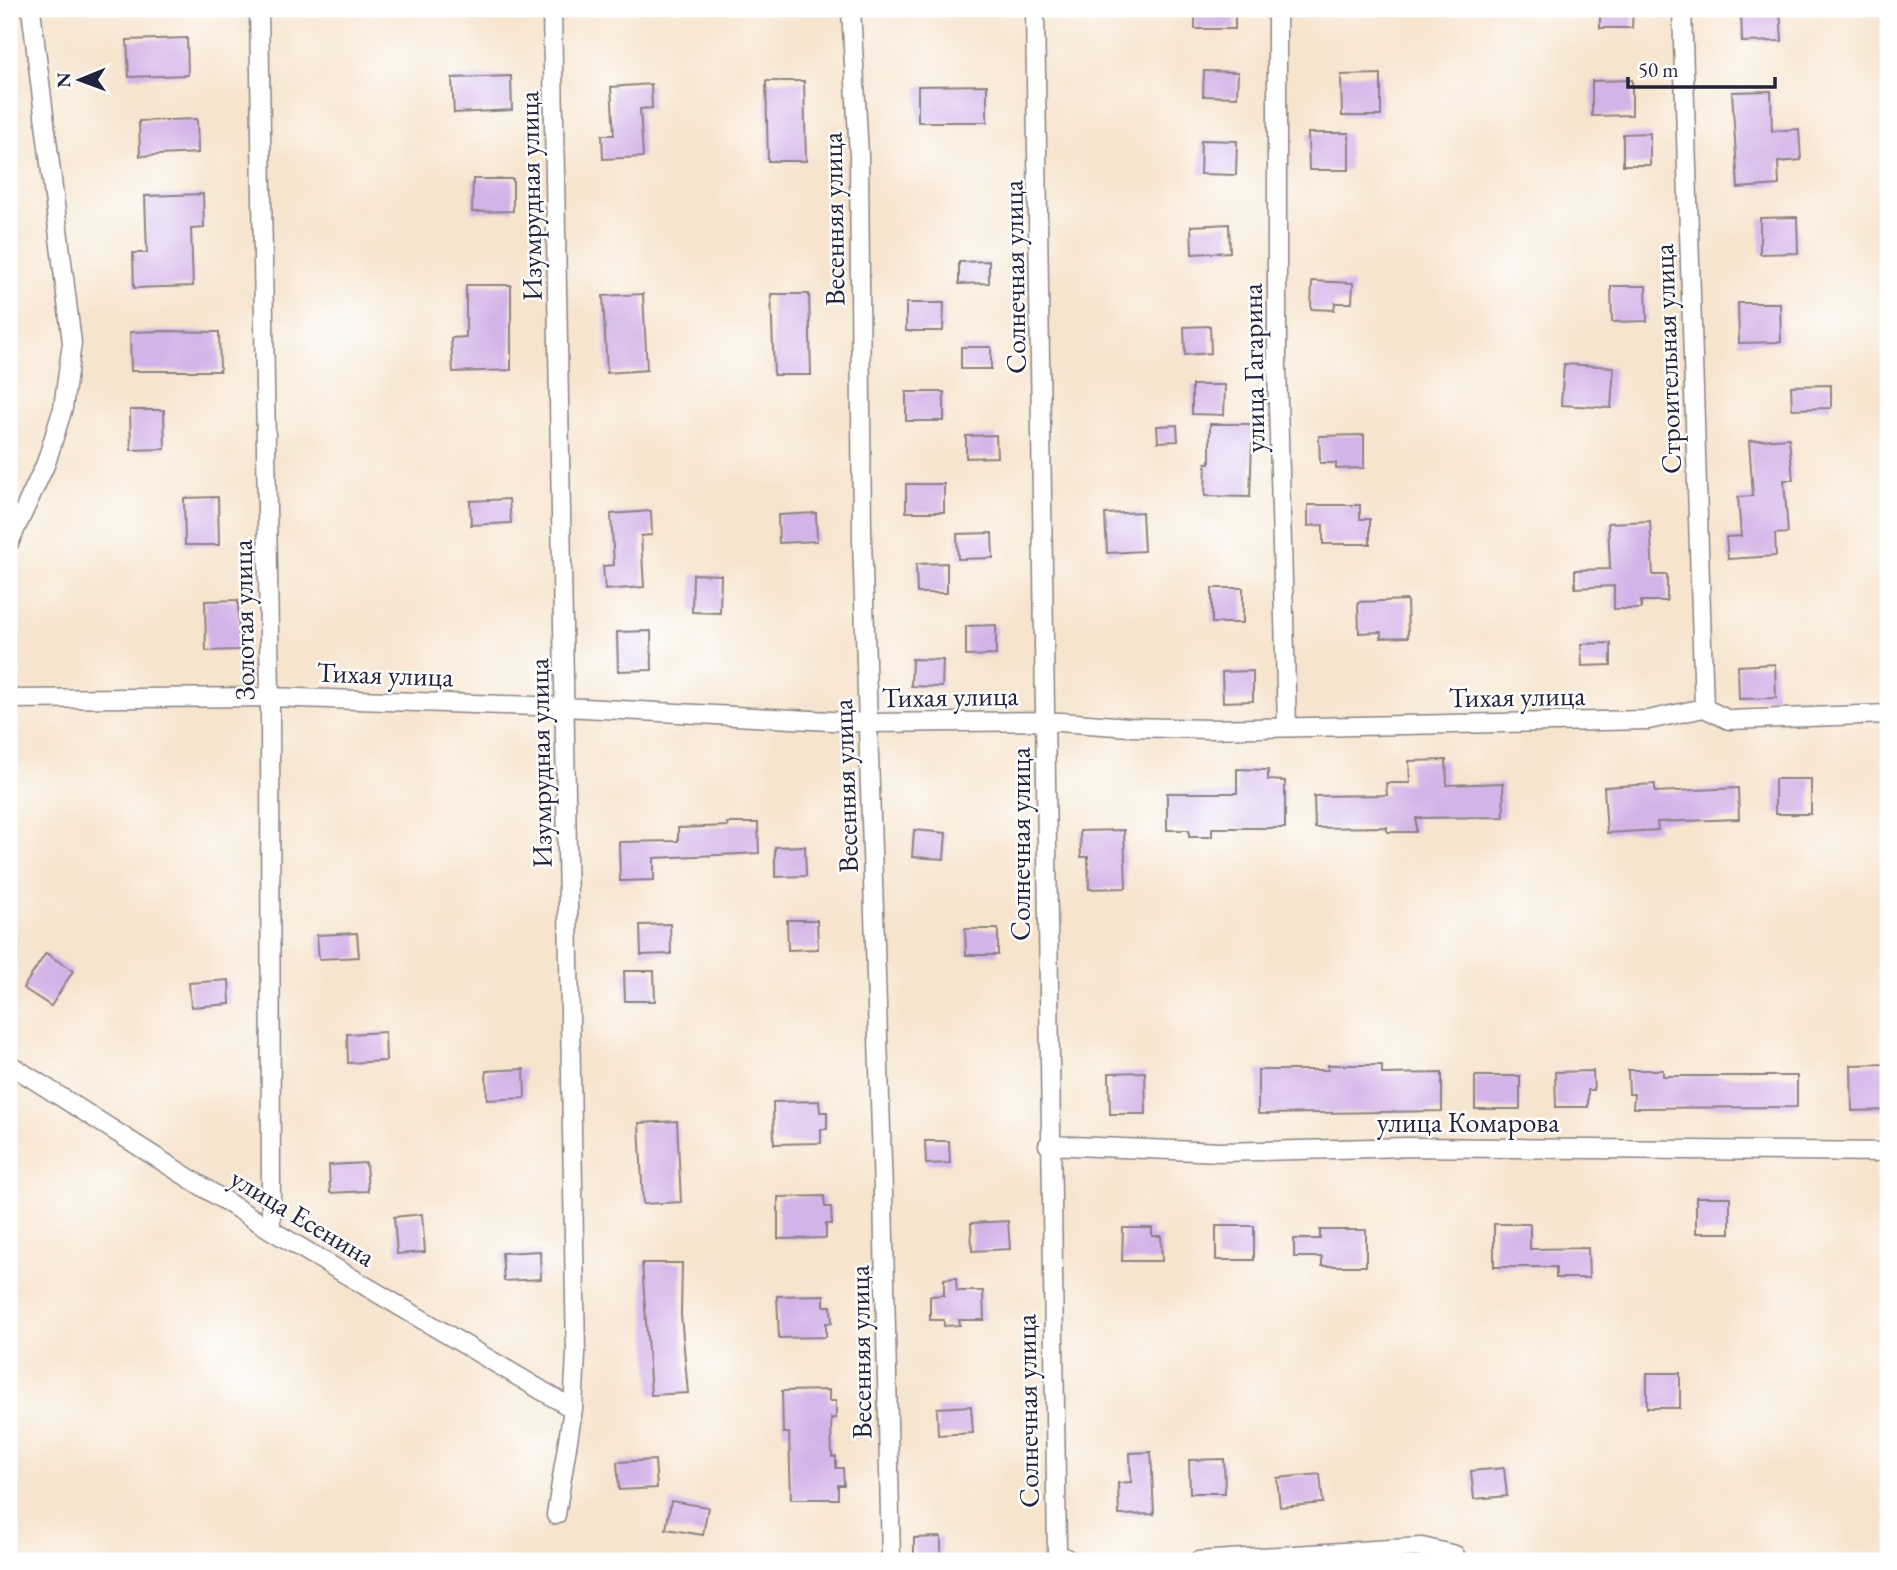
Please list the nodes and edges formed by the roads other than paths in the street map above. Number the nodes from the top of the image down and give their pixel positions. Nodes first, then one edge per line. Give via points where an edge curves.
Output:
1 (31, 9) edge
2 (259, 9) edge
3 (552, 9) edge
4 (851, 9) edge
5 (1035, 9) edge
6 (1277, 9) edge
7 (1682, 9) edge
8 (9, 543) edge
9 (270, 696) junction
10 (9, 699) edge
11 (565, 707) junction
12 (1704, 708) junction
13 (1888, 714) edge
14 (1046, 721) junction
15 (869, 723) junction
16 (1287, 725) junction
17 (9, 1064) edge
18 (1048, 1145) junction
19 (1888, 1152) edge
20 (271, 1230) junction
21 (573, 1409) junction
22 (556, 1515) dead end
23 (1064, 1557) edge
24 (1455, 1558) edge
25 (891, 1561) edge
26 (1198, 1561) edge

1 - 8 street via 72,343 60,419 46,463
2 - 9 street, Золотая улица
3 - 11 street, Изумрудная улица
4 - 15 street, Весенняя улица via 859,156 862,537
5 - 14 street, Солнечная улица
6 - 16 street, улица Гагарина via 1277,366
7 - 12 street, Строительная улица
9 - 10 street, Тихая улица
9 - 11 street, Тихая улица
9 - 20 street, Золотая улица
11 - 15 street, Тихая улица
11 - 21 street, Изумрудная улица via 576,1354
12 - 13 street via 1729,720
12 - 16 street, Тихая улица via 1648,720
14 - 15 street, Тихая улица
14 - 16 street, Тихая улица via 1169,728
14 - 18 street, Солнечная улица
15 - 25 street, Весенняя улица
17 - 20 street, улица Есенина
18 - 19 street, улица Комарова via 1222,1152 1407,1147
18 - 23 street, Солнечная улица
20 - 21 street, улица Есенина
21 - 22 street, Изумрудная улица
24 - 26 street via 1422,1547

